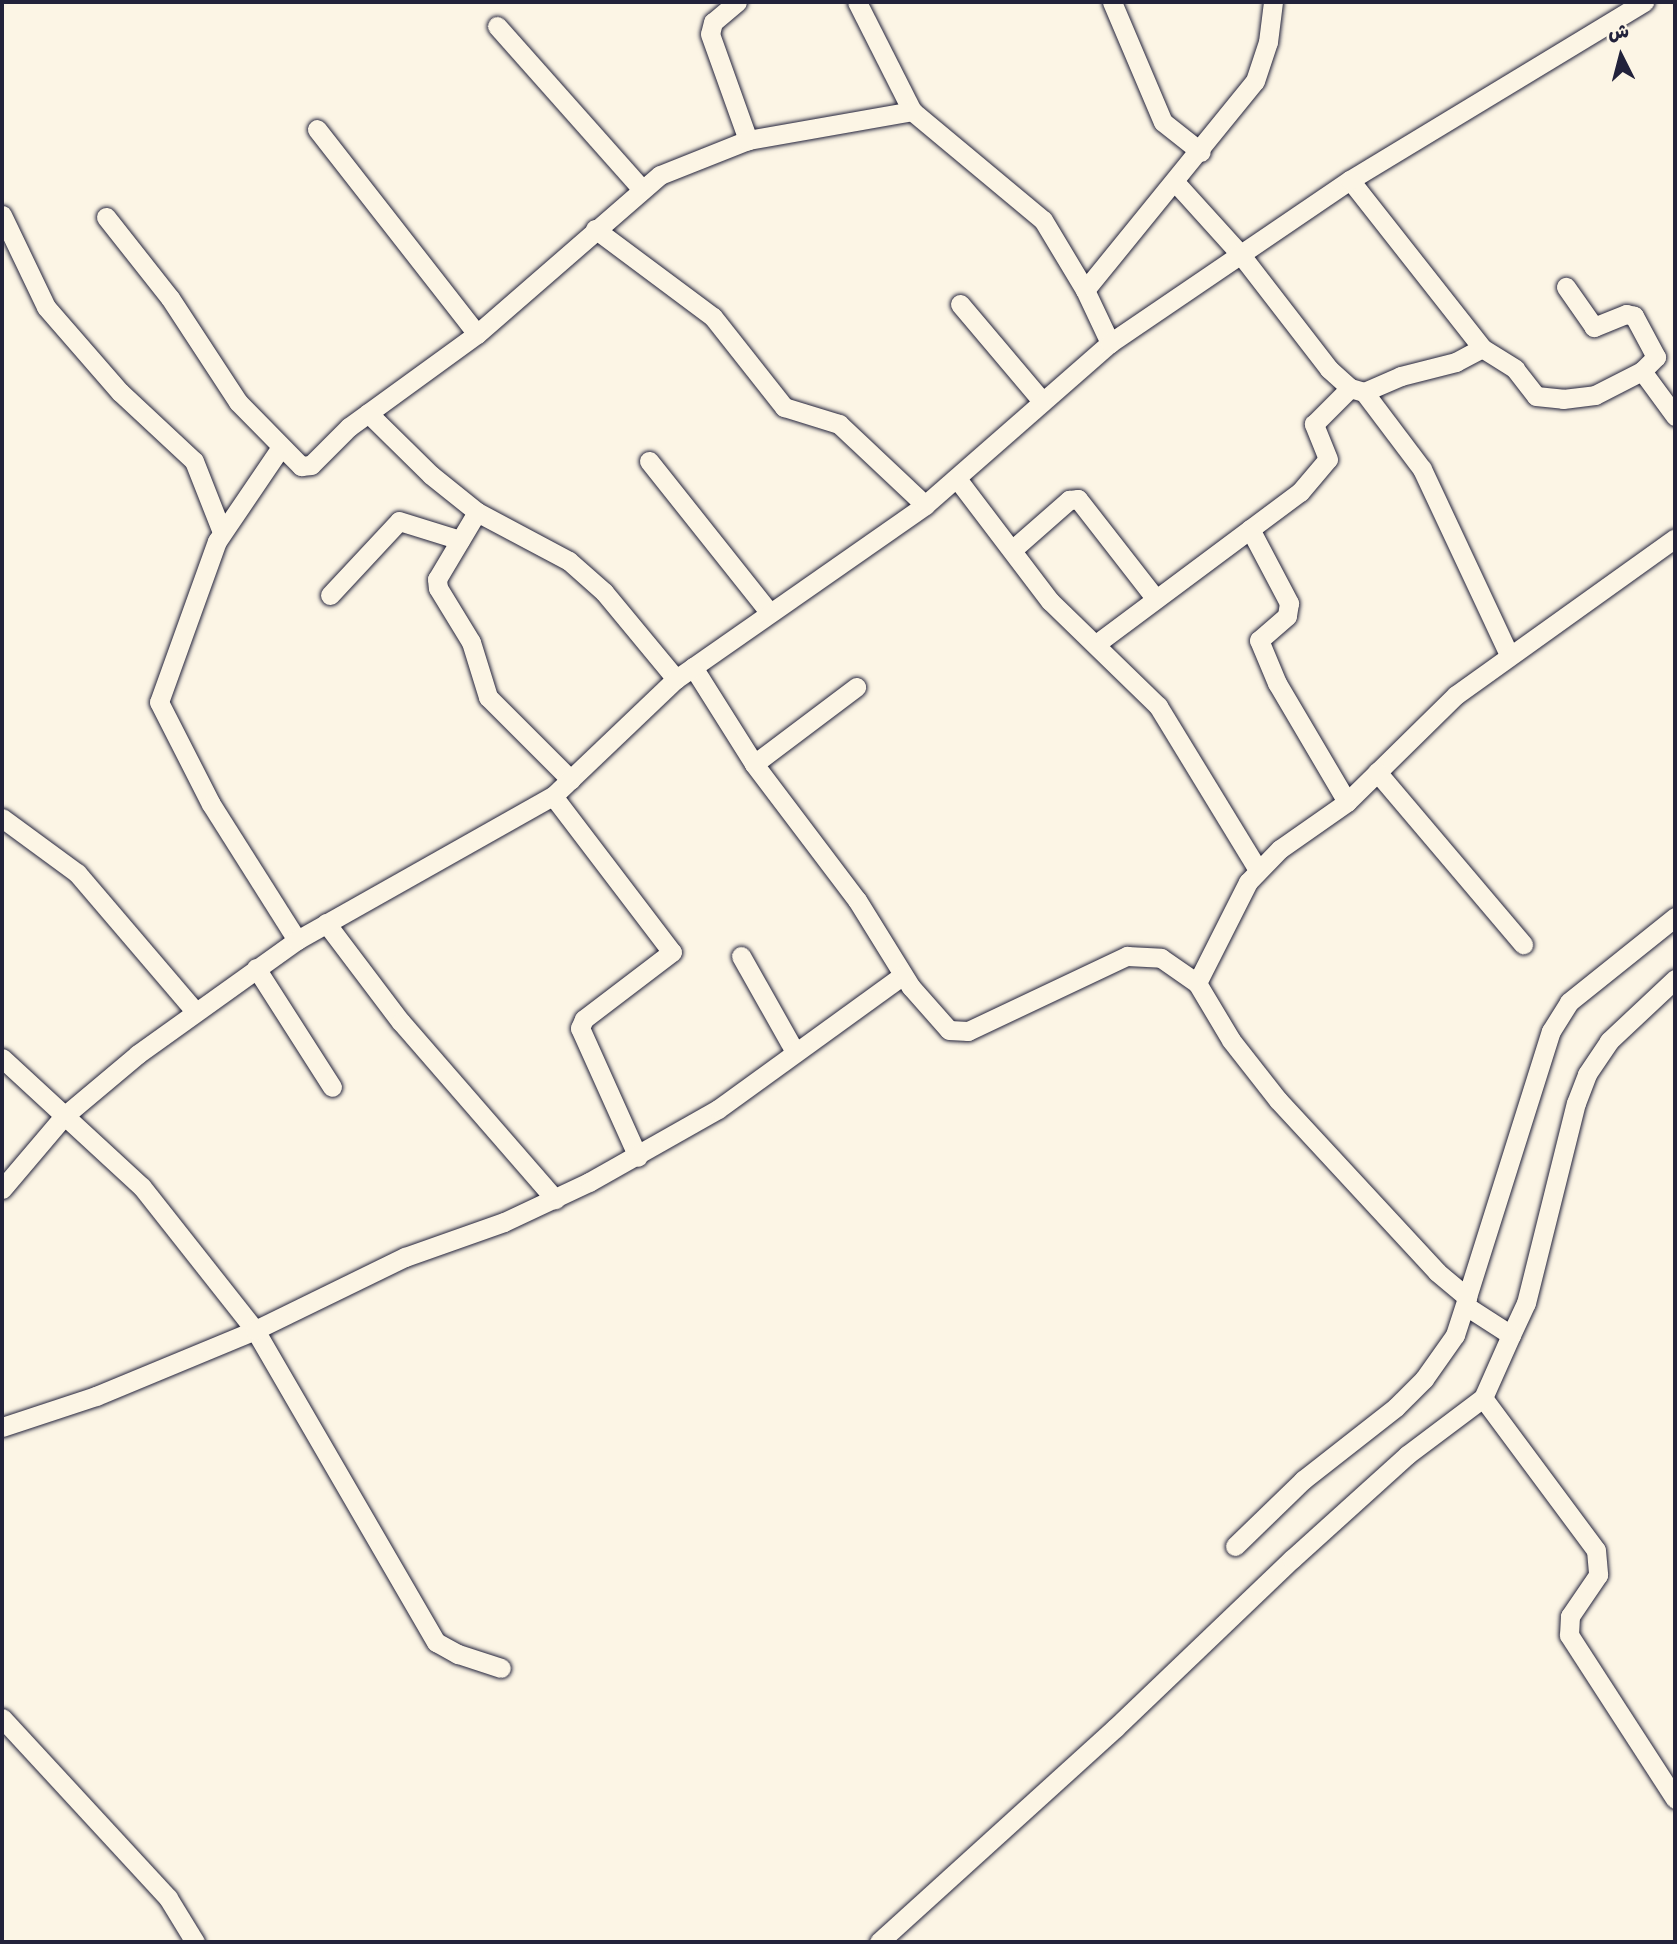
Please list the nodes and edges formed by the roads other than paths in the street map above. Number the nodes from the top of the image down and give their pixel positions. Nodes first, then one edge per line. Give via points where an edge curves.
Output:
1 (737, 2) edge
2 (857, 2) edge
3 (1112, 2) edge
4 (1273, 2) edge
5 (1644, 2) edge
6 (497, 26) dead end
7 (912, 111) junction
8 (317, 129) dead end
9 (748, 140) junction
10 (1201, 152) junction
11 (1350, 180) junction
12 (1175, 181) junction
13 (640, 187) junction
14 (2, 215) edge
15 (106, 217) dead end
16 (595, 229) junction
17 (1241, 255) junction
18 (1566, 287) dead end
19 (1085, 290) junction
20 (960, 304) dead end
21 (477, 334) junction
22 (1110, 343) junction
23 (1482, 348) junction
24 (1642, 371) junction
25 (1357, 390) junction
26 (1041, 401) junction
27 (368, 413) junction
28 (1675, 415) edge
29 (281, 447) junction
30 (649, 461) dead end
31 (958, 480) junction
32 (925, 505) junction
33 (477, 512) junction
34 (1250, 529) junction
35 (222, 532) junction
36 (1675, 538) edge
37 (460, 540) junction
38 (1012, 550) junction
39 (330, 595) dead end
40 (1155, 597) junction
41 (770, 613) junction
42 (1096, 644) junction
43 (1509, 655) junction
44 (693, 667) junction
45 (676, 679) junction
46 (856, 687) dead end
47 (754, 764) junction
48 (1377, 772) junction
49 (571, 780) junction
50 (553, 796) junction
51 (1347, 802) junction
52 (2, 818) edge
53 (1258, 870) junction
54 (1675, 917) edge
55 (326, 923) junction
56 (297, 940) junction
57 (1523, 944) dead end
58 (741, 956) dead end
59 (256, 968) junction
60 (903, 975) junction
61 (1675, 979) edge
62 (1197, 983) junction
63 (195, 1011) junction
64 (794, 1050) junction
65 (2, 1058) edge
66 (332, 1087) dead end
67 (63, 1117) junction
68 (638, 1157) junction
69 (2, 1189) edge
70 (555, 1199) junction
71 (1467, 1301) junction
72 (255, 1330) junction
73 (1511, 1335) junction
74 (1483, 1398) junction
75 (2, 1426) edge
76 (1235, 1546) dead end
77 (501, 1668) dead end
78 (2, 1718) edge
79 (1675, 1799) edge
80 (195, 1942) edge
81 (879, 1942) edge

1 - 9 street via 713,22 710,34
2 - 7 street
3 - 10 street via 1163,122
4 - 10 street via 1269,42 1255,80
5 - 11 street
6 - 13 street
7 - 9 street
7 - 19 street via 1043,220
8 - 21 street
9 - 13 street via 682,164
10 - 12 street
11 - 17 street
11 - 23 street
12 - 17 street
12 - 19 street
13 - 16 street
14 - 35 street via 46,307 120,392 194,461
15 - 29 street via 170,298 238,402
16 - 21 street
16 - 32 street via 713,317 784,407 839,424
17 - 22 street
17 - 25 street via 1306,342
18 - 24 street via 1594,327 1626,314 1634,316 1657,352
19 - 22 street
20 - 26 street
21 - 27 street
22 - 26 street
23 - 24 street via 1515,369 1539,397 1595,396
23 - 25 street via 1456,362
24 - 28 street
25 - 34 street via 1314,424 1327,463 1287,503
25 - 43 street via 1422,469
26 - 31 street
27 - 29 street via 311,465 301,466
27 - 33 street via 431,475
29 - 35 street
30 - 41 street
31 - 32 street
31 - 38 street
32 - 41 street
33 - 37 street
33 - 45 street via 569,561 604,592
34 - 40 street
34 - 51 street via 1289,603 1287,616 1259,640 1277,684
35 - 56 street via 159,702 211,804
36 - 43 street
37 - 39 street via 399,521
37 - 49 street via 437,584 471,642 485,692
38 - 40 street via 1069,500 1079,499
38 - 42 street via 1059,612
40 - 42 street
41 - 44 street
42 - 53 street via 1158,706
43 - 48 street via 1455,695
44 - 45 street
44 - 47 street
45 - 49 street
46 - 47 street
47 - 60 street via 857,900
48 - 51 street
48 - 57 street
49 - 50 street
50 - 55 street
50 - 68 street via 672,952 584,1019 580,1028
51 - 53 street
52 - 63 street via 77,873
53 - 62 street via 1231,908
54 - 71 street via 1569,1002 1551,1031
55 - 56 street
55 - 70 street via 401,1022
56 - 59 street
58 - 64 street
59 - 63 street
59 - 66 street
60 - 62 street via 939,1022 959,1032 1139,953 1161,958
60 - 64 street
61 - 73 street via 1609,1041 1587,1074 1526,1303
62 - 71 street via 1231,1040 1279,1100
63 - 67 street
64 - 68 street via 718,1109
65 - 67 street
67 - 69 street
67 - 72 street via 142,1187
68 - 70 street
70 - 72 street via 405,1256
71 - 73 street
71 - 76 street via 1445,1354 1424,1379 1396,1407 1303,1480
72 - 75 street via 65,1409
72 - 77 street via 436,1642
73 - 74 street
74 - 79 street via 1596,1549 1598,1575 1570,1616 1569,1635
74 - 81 street via 1441,1426 1292,1559 1115,1728
78 - 80 street via 168,1898

